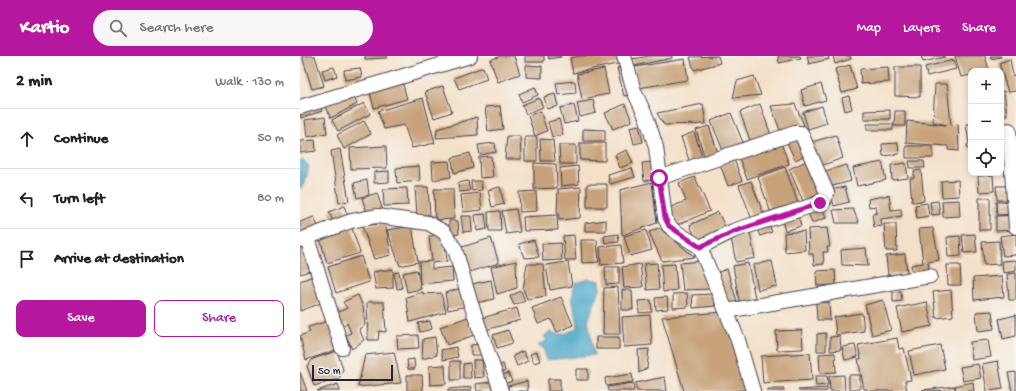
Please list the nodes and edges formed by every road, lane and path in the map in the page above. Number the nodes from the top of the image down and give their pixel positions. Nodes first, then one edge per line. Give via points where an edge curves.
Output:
1 (624, 56) edge
2 (466, 57) edge
3 (300, 107) edge
4 (1009, 130) dead end
5 (659, 178) junction
6 (1016, 227) edge
7 (303, 239) edge
8 (700, 247) junction
9 (930, 276) dead end
10 (726, 311) junction
11 (342, 348) dead end
12 (501, 391) edge
13 (753, 391) edge

1 - 5 street via 634,91 656,147
2 - 3 street
4 - 6 street
5 - 8 street via 665,218 669,226
5 - 8 street via 801,133 827,192 825,199 820,203 733,232
7 - 11 street
7 - 12 street via 351,221 377,216 428,223 444,232 455,249
8 - 10 street
9 - 10 street
10 - 13 street via 738,340

